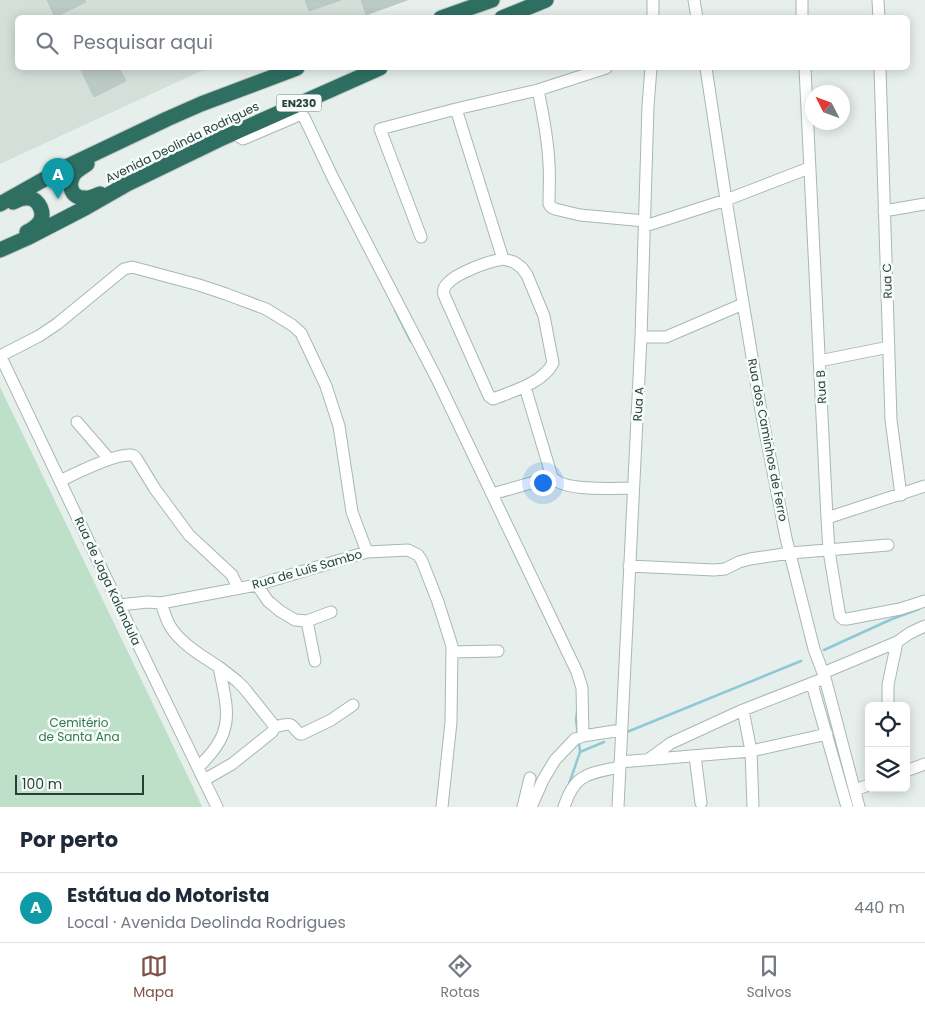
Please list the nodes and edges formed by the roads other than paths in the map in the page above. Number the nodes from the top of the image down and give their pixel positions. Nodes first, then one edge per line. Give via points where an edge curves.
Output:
1 (492, 0) edge
2 (546, 0) edge
3 (653, 0) edge
4 (694, 0) edge
5 (802, 0) edge
6 (878, 0) edge
7 (450, 15) edge
8 (509, 15) edge
9 (653, 15) edge
10 (696, 15) edge
11 (802, 15) edge
12 (879, 15) edge
13 (292, 70) edge
14 (375, 70) edge
15 (600, 70) edge
16 (651, 70) edge
17 (706, 70) edge
18 (805, 70) edge
19 (880, 70) edge
20 (538, 90) junction
21 (456, 109) junction
22 (233, 133) junction
23 (111, 147) junction
24 (809, 168) junction
25 (127, 184) junction
26 (726, 200) junction
27 (925, 204) edge
28 (0, 206) edge
29 (884, 210) junction
30 (645, 224) junction
31 (421, 237) dead end
32 (0, 250) edge
33 (503, 259) junction
34 (743, 304) junction
35 (641, 337) junction
36 (889, 347) junction
37 (0, 356) edge
38 (819, 361) junction
39 (525, 387) junction
40 (77, 422) dead end
41 (109, 459) junction
42 (552, 477) junction
43 (60, 481) junction
44 (925, 486) edge
45 (633, 488) junction
46 (492, 494) junction
47 (901, 494) junction
48 (827, 518) junction
49 (888, 545) dead end
50 (830, 550) junction
51 (367, 552) junction
52 (790, 554) junction
53 (629, 566) junction
54 (257, 585) junction
55 (238, 588) junction
56 (925, 601) edge
57 (161, 603) junction
58 (119, 605) junction
59 (331, 612) dead end
60 (308, 621) junction
61 (925, 626) edge
62 (897, 642) junction
63 (498, 651) dead end
64 (452, 652) junction
65 (314, 661) dead end
66 (219, 667) junction
67 (822, 671) junction
68 (812, 684) junction
69 (888, 702) edge
70 (353, 705) dead end
71 (743, 710) junction
72 (275, 727) junction
73 (827, 734) junction
74 (583, 736) junction
75 (621, 736) junction
76 (751, 751) junction
77 (695, 756) junction
78 (650, 759) junction
79 (620, 761) junction
80 (925, 764) edge
81 (198, 767) junction
82 (910, 770) edge
83 (530, 778) dead end
84 (204, 780) junction
85 (865, 786) edge
86 (855, 790) junction
87 (701, 803) dead end
88 (217, 807) edge
89 (442, 807) edge
90 (523, 807) edge
91 (531, 807) edge
92 (564, 807) edge
93 (618, 807) edge
94 (753, 807) edge
95 (847, 807) edge
96 (859, 807) edge

1 - 7 highway
2 - 8 highway
3 - 9 street
4 - 10 street
5 - 11 street
6 - 12 street
13 - 23 highway, Avenida Deolinda Rodrigues / EN230 via 201,104
14 - 22 highway, Avenida Deolinda Rodrigues / EN230
15 - 20 street
16 - 30 street, Rua A
17 - 26 street, Rua dos Caminhos de Ferro
18 - 24 street, Rua B
19 - 29 street, Rua C
20 - 21 street
20 - 30 street via 548,151 551,207 580,215
21 - 31 street via 380,129
21 - 33 street
22 - 25 highway, Avenida Deolinda Rodrigues / EN230
22 - 46 street via 243,139 298,116 304,117
23 - 25 highway via 73,175 72,191 86,199
23 - 28 highway, Avenida Deolinda Rodrigues via 66,167
24 - 26 street
24 - 38 street, Rua B
25 - 32 highway, Avenida Deolinda Rodrigues
26 - 30 street
26 - 34 street, Rua dos Caminhos de Ferro
27 - 29 street
28 - 32 highway via 31,198 40,206 42,218
29 - 36 street, Rua C
30 - 35 street, Rua A
33 - 39 street via 514,262 527,275 548,331 553,363 550,370
33 - 39 street via 487,262 452,279 443,290 489,396 493,399
34 - 35 street via 666,337
34 - 52 street, Rua dos Caminhos de Ferro
35 - 45 street, Rua A
36 - 38 street
36 - 47 street, Rua C via 892,420
37 - 43 street, Rua de Jaga Kalandula
37 - 51 street via 57,324 124,269 132,266 266,309 301,333 326,386 339,426 352,512
38 - 48 street, Rua B
39 - 42 street
40 - 41 street
41 - 43 street
41 - 55 street via 127,455 136,458 189,534 232,575
42 - 45 street via 561,484 581,488
42 - 46 street
43 - 58 street, Rua de Jaga Kalandula
44 - 47 street
45 - 53 street, Rua A
46 - 74 street via 576,672 582,688
47 - 48 street
48 - 50 street, Rua B
49 - 50 street
50 - 52 street
50 - 56 street, Rua B via 843,619 900,610
51 - 54 street, Rua de Luís Sambo
51 - 64 street, Rua de Luís Sambo via 408,550 418,555 438,602
52 - 53 street via 750,559 714,570
52 - 67 street, Rua dos Caminhos de Ferro
53 - 75 street, Rua A
54 - 55 street, Rua de Luís Sambo
54 - 60 street via 280,611 295,620
55 - 57 street, Rua de Luís Sambo
57 - 58 street, Rua de Luís Sambo
57 - 66 street via 176,634
58 - 81 street, Rua de Jaga Kalandula
59 - 60 street
60 - 65 street
61 - 62 street
62 - 67 street
62 - 69 street via 888,685
63 - 64 street
64 - 89 street, Rua de Luís Sambo via 451,722
66 - 72 street via 238,681
66 - 81 street via 227,720 218,745
67 - 68 street
67 - 86 street, Rua dos Caminhos de Ferro
68 - 71 street
68 - 73 street
70 - 72 street via 302,734 291,725
71 - 76 street
71 - 78 street via 671,742
72 - 84 street via 232,764
73 - 76 street
73 - 95 street
74 - 75 street
74 - 91 street via 575,738 555,760
75 - 79 street, Rua A
76 - 77 street
76 - 94 street
77 - 78 street
77 - 87 street
78 - 79 street
79 - 92 street via 580,778
79 - 93 street
80 - 82 street
81 - 84 street, Rua de Jaga Kalandula
83 - 90 street
84 - 88 street, Rua de Jaga Kalandula
85 - 86 street
86 - 96 street, Rua dos Caminhos de Ferro

